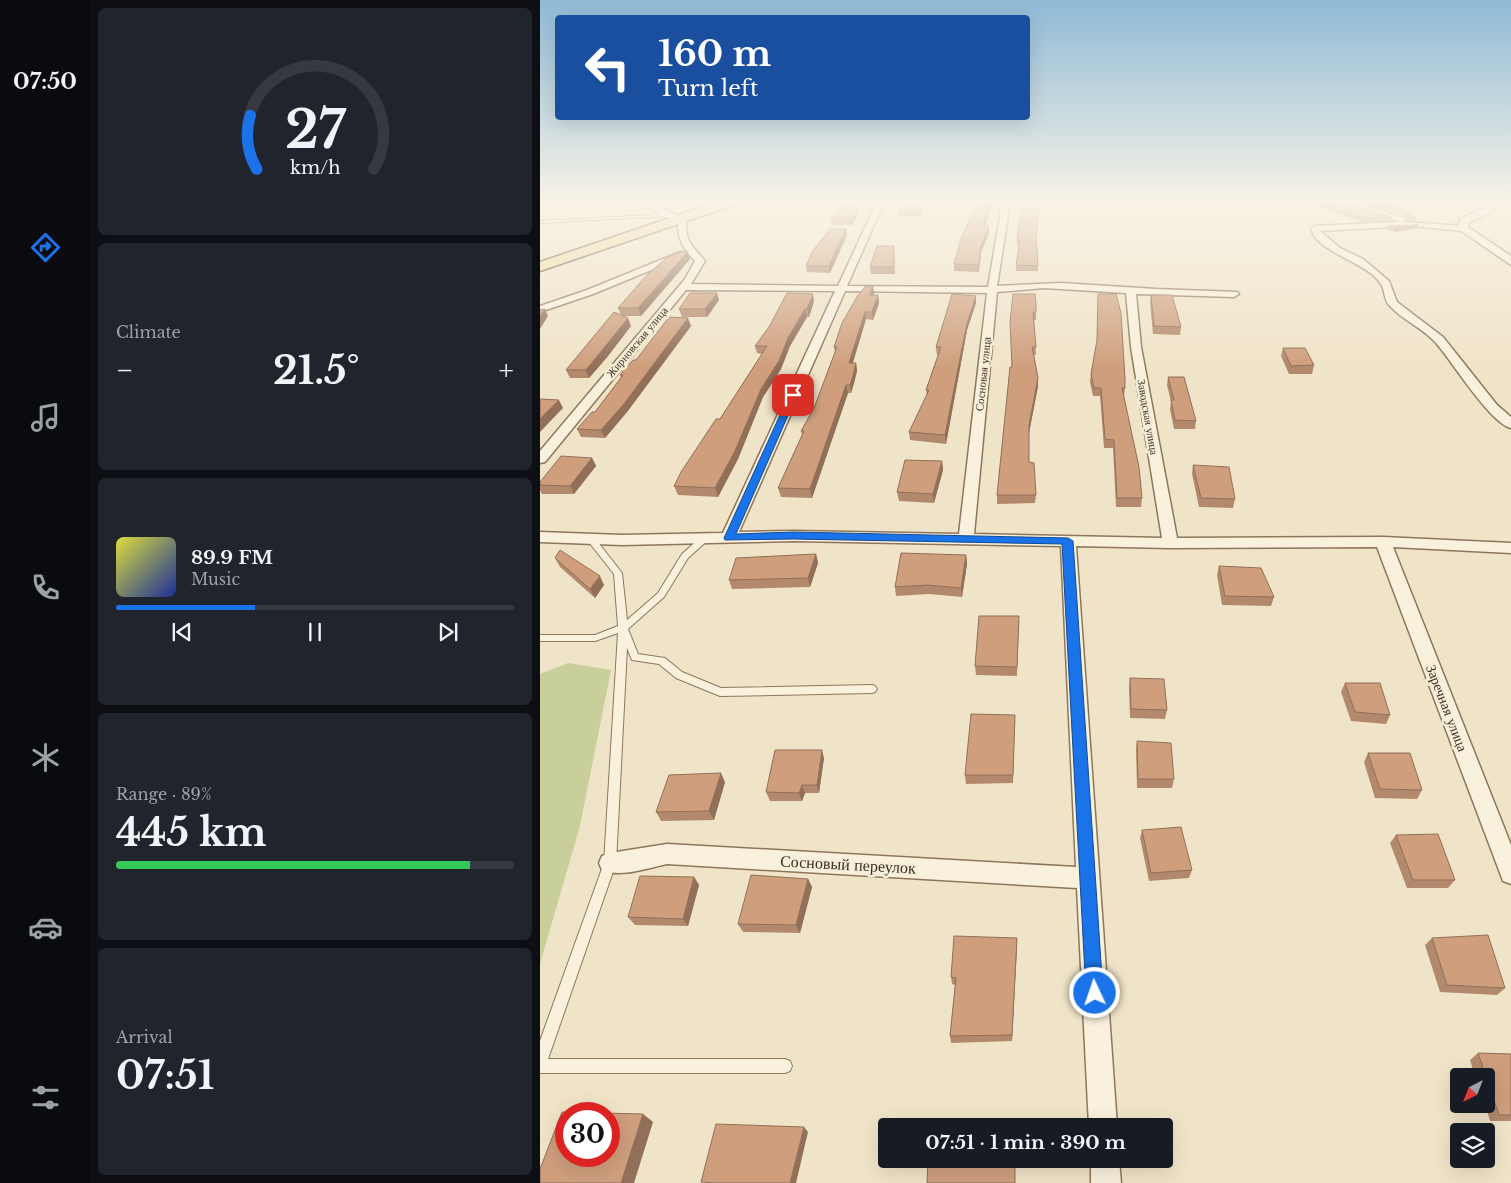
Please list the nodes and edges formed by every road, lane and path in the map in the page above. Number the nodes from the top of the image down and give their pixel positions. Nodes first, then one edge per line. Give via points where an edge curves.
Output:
1 (572, 256) edge
2 (677, 256) edge
3 (695, 256) edge
4 (856, 256) edge
5 (997, 256) edge
6 (1350, 256) edge
7 (540, 267) edge
8 (683, 287) junction
9 (841, 289) junction
10 (992, 290) junction
11 (1131, 291) junction
12 (1234, 294) dead end
13 (540, 309) edge
14 (1511, 424) edge
15 (540, 459) edge
16 (540, 537) edge
17 (705, 538) junction
18 (729, 538) junction
19 (591, 539) junction
20 (966, 539) junction
21 (1068, 541) junction
22 (1384, 542) junction
23 (1170, 543) junction
24 (1511, 548) edge
25 (623, 628) junction
26 (540, 638) edge
27 (872, 689) dead end
28 (610, 863) junction
29 (1511, 873) edge
30 (1088, 878) junction
31 (540, 1061) edge
32 (540, 1066) edge
33 (785, 1066) dead end
34 (1103, 1118) edge
35 (1105, 1168) edge
36 (1106, 1183) edge

1 - 7 main road
2 - 13 street
3 - 8 street, Жирновская улица via 700,261
4 - 9 street
5 - 10 street, Сосновая улица
6 - 14 street via 1386,283 1392,303 1438,340 1492,408
8 - 9 street
8 - 15 street, Жирновская улица
9 - 10 street
9 - 18 street
10 - 11 street via 1017,286 1105,287
10 - 20 street, Сосновая улица
11 - 12 street
11 - 23 street, Заводская улица via 1136,347
16 - 19 street
17 - 18 street
17 - 19 street
17 - 25 lane via 684,556 661,595
18 - 20 street
19 - 25 lane via 618,574
20 - 21 street
21 - 23 street
21 - 30 street
22 - 23 street
22 - 24 street
22 - 29 street, Заречная улица
25 - 26 lane via 595,638
25 - 27 lane via 635,657 662,661 679,675 720,692
25 - 28 lane
28 - 30 street, Сосновый переулок via 667,854
28 - 31 lane
30 - 34 street
32 - 33 lane
35 - 36 street

